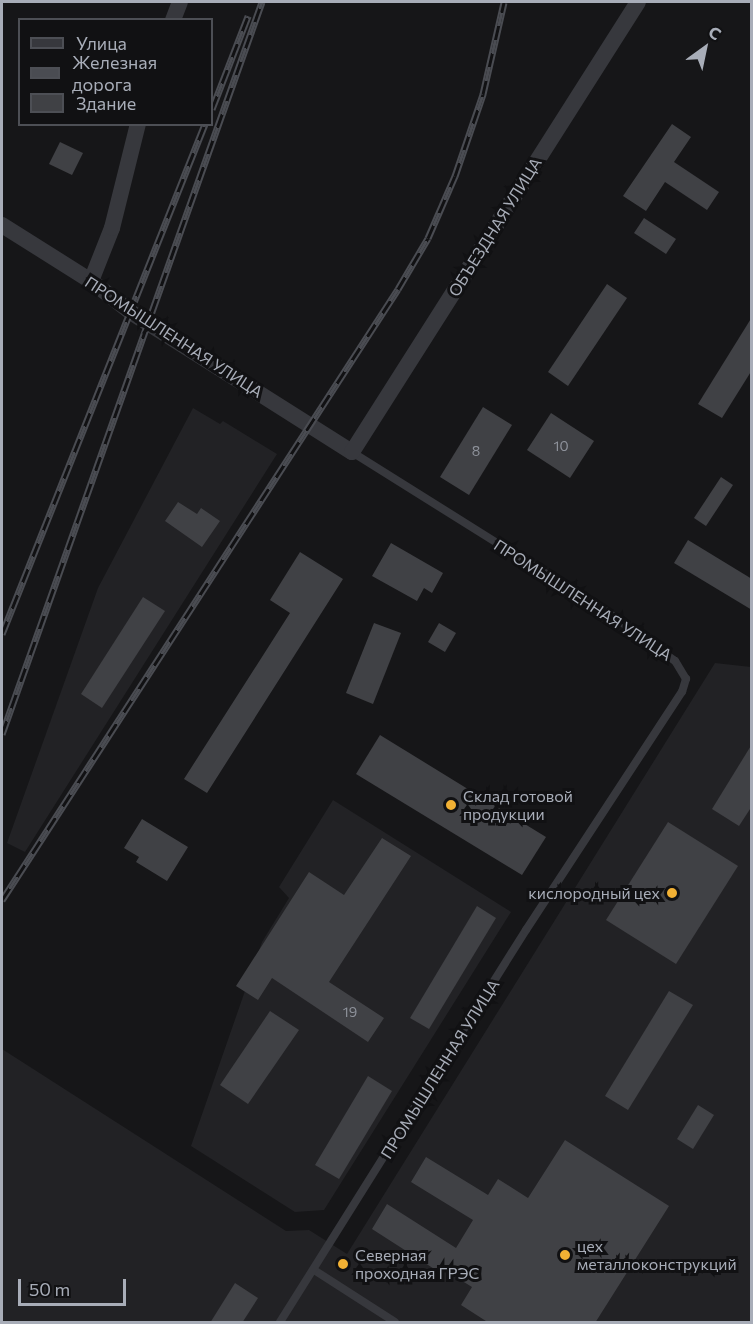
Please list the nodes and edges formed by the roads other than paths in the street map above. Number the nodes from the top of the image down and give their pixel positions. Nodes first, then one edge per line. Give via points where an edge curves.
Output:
1 (180, 2) edge
2 (638, 2) edge
3 (174, 18) edge
4 (138, 126) edge
5 (2, 225) edge
6 (91, 281) junction
7 (352, 452) junction
8 (314, 1270) junction
9 (280, 1323) edge
10 (395, 1323) edge

1 - 3 street
2 - 7 street, ОБЪЕЗДНАЯ УЛИЦА
4 - 6 street via 112,228
5 - 6 street, ПРОМЫШЛЕННАЯ УЛИЦА
6 - 7 street, ПРОМЫШЛЕННАЯ УЛИЦА via 132,313
7 - 8 lane, ПРОМЫШЛЕННАЯ УЛИЦА via 616,618 675,661 686,679 682,692 526,930
8 - 9 lane
8 - 10 lane

